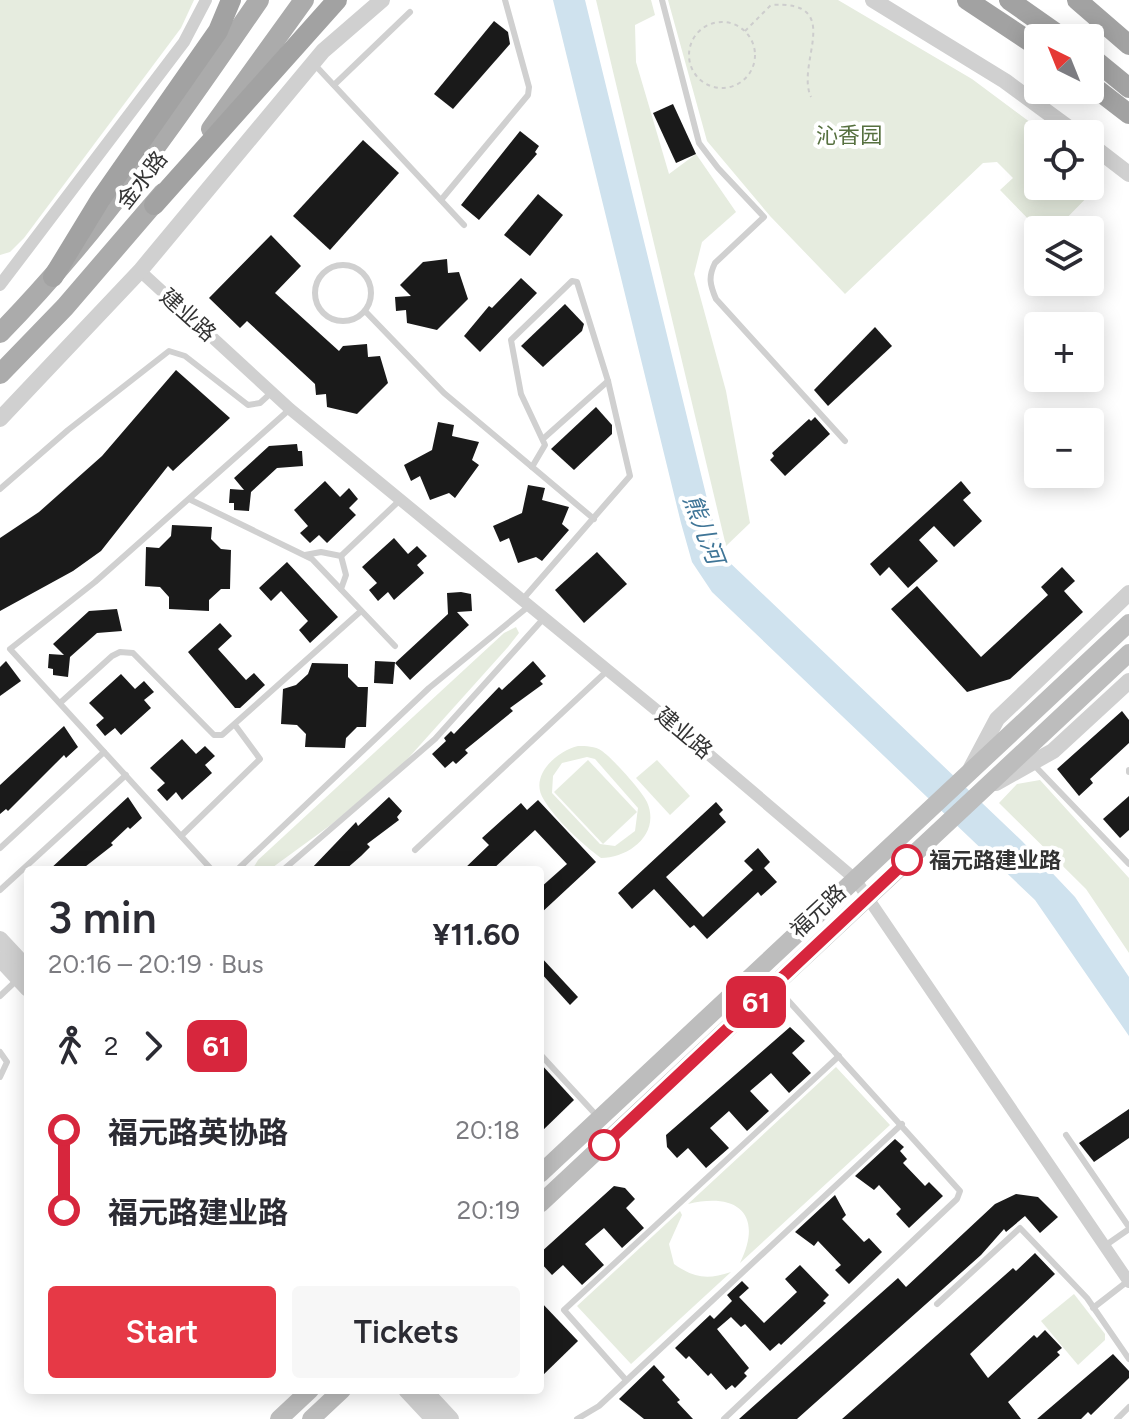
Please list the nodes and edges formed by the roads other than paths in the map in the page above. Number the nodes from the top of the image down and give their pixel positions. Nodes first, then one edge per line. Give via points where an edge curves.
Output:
1 (206, 0) edge
2 (231, 0) edge
3 (257, 0) edge
4 (304, 0) edge
5 (337, 0) edge
6 (382, 0) edge
7 (505, 0) edge
8 (662, 0) edge
9 (873, 0) edge
10 (967, 0) edge
11 (1009, 0) edge
12 (1077, 0) edge
13 (410, 12) dead end
14 (1043, 24) edge
15 (1024, 38) edge
16 (1129, 45) edge
17 (313, 62) junction
18 (1104, 67) edge
19 (334, 85) junction
20 (1129, 88) edge
21 (1104, 95) edge
22 (1129, 114) edge
23 (1058, 120) edge
24 (1104, 155) edge
25 (1129, 174) edge
26 (441, 200) junction
27 (154, 205) junction
28 (464, 225) dead end
29 (140, 271) junction
30 (53, 277) junction
31 (0, 285) edge
32 (365, 311) junction
33 (0, 333) edge
34 (0, 374) edge
35 (608, 381) junction
36 (272, 392) junction
37 (290, 409) junction
38 (0, 419) edge
39 (544, 438) junction
40 (845, 441) dead end
41 (532, 467) junction
42 (0, 489) edge
43 (191, 500) junction
44 (400, 500) junction
45 (594, 519) junction
46 (305, 555) junction
47 (341, 556) junction
48 (341, 589) junction
49 (1129, 593) edge
50 (525, 603) junction
51 (361, 611) junction
52 (544, 618) junction
53 (1129, 623) edge
54 (395, 646) dead end
55 (1129, 653) edge
56 (608, 670) junction
57 (1127, 687) edge
58 (60, 703) junction
59 (235, 725) junction
60 (104, 752) junction
61 (1033, 764) junction
62 (126, 775) junction
63 (966, 776) junction
64 (979, 793) junction
65 (181, 836) junction
66 (0, 848) edge
67 (415, 850) dead end
68 (1129, 864) edge
69 (26, 866) edge
70 (208, 866) edge
71 (241, 866) edge
72 (288, 866) edge
73 (24, 868) edge
74 (855, 879) junction
75 (0, 890) edge
76 (869, 897) junction
77 (0, 939) edge
78 (0, 959) edge
79 (24, 977) edge
80 (24, 978) edge
81 (24, 980) edge
82 (774, 985) junction
83 (0, 996) edge
84 (0, 1052) edge
85 (839, 1056) junction
86 (544, 1058) edge
87 (0, 1077) edge
88 (600, 1118) junction
89 (902, 1124) junction
90 (1066, 1135) dead end
91 (544, 1169) edge
92 (544, 1200) edge
93 (1129, 1228) edge
94 (1104, 1246) junction
95 (1128, 1282) edge
96 (937, 1304) dead end
97 (1093, 1308) junction
98 (1129, 1359) edge
99 (626, 1380) junction
100 (306, 1394) edge
101 (338, 1394) edge
102 (410, 1394) edge
103 (428, 1394) edge
104 (1129, 1407) edge
105 (279, 1419) edge
106 (311, 1419) edge
107 (433, 1419) edge
108 (451, 1419) edge
109 (577, 1419) edge
110 (724, 1419) edge
111 (1117, 1419) edge

1 - 31 street via 184,42
2 - 30 highway via 218,31
3 - 30 main road, 金水路 via 146,163
4 - 27 main road, 金水路
5 - 27 highway
6 - 17 street
7 - 26 lane via 528,95
8 - 40 lane via 699,143 764,217 715,263 711,288
9 - 23 street
10 - 15 highway
11 - 14 highway
12 - 16 highway
13 - 19 lane
17 - 19 lane
17 - 29 street
18 - 20 highway
19 - 26 lane
21 - 22 highway
24 - 25 street
26 - 28 lane
27 - 34 main road, 金水路
29 - 36 street, 建业路
29 - 38 street
30 - 33 main road, 金水路
32 - 32 lane via 345,322 324,314 315,293 323,273 343,265 363,273 372,292
32 - 41 lane via 444,393
35 - 39 lane
35 - 39 lane via 577,282 572,281 510,344 521,394
35 - 45 lane via 630,476
36 - 37 street, 建业路
36 - 42 lane via 248,405 185,356 169,351
37 - 43 lane
37 - 44 street, 建业路
39 - 41 lane
41 - 45 lane
43 - 46 lane
43 - 58 lane via 10,649
44 - 47 lane
44 - 50 street, 建业路
45 - 50 lane
46 - 47 lane
46 - 48 lane
47 - 48 lane via 346,575
48 - 51 lane
49 - 63 street via 997,719
50 - 52 street, 建业路
50 - 71 lane
51 - 54 lane
51 - 59 lane
52 - 56 street, 建业路
52 - 72 lane via 435,739
53 - 63 main road, 福元路
55 - 64 main road, 福元路
56 - 67 lane
56 - 74 street, 建业路
57 - 61 street
58 - 59 lane via 112,656 133,653 214,735
58 - 60 lane
59 - 65 lane via 260,759
60 - 62 lane
60 - 66 lane
61 - 64 street
61 - 68 lane
62 - 65 lane
62 - 69 lane
63 - 74 main road, 福元路
64 - 76 main road, 福元路
65 - 70 lane
73 - 75 lane
74 - 76 street, 建业路
74 - 88 main road, 福元路
76 - 82 main road, 福元路
76 - 94 street, 建业路
77 - 79 street
78 - 80 street
81 - 83 lane
82 - 85 lane
82 - 92 main road, 福元路
84 - 87 lane via 7,1062
85 - 89 lane
85 - 99 lane via 564,1310
86 - 88 lane
88 - 91 main road, 福元路
89 - 99 lane
89 - 110 lane via 956,1183 957,1199
90 - 93 lane
93 - 94 lane
94 - 95 street, 建业路
95 - 97 lane
96 - 97 lane via 1020,1228
97 - 98 lane
99 - 109 lane
100 - 105 main road
101 - 106 main road
102 - 107 street
103 - 108 street
104 - 111 lane

